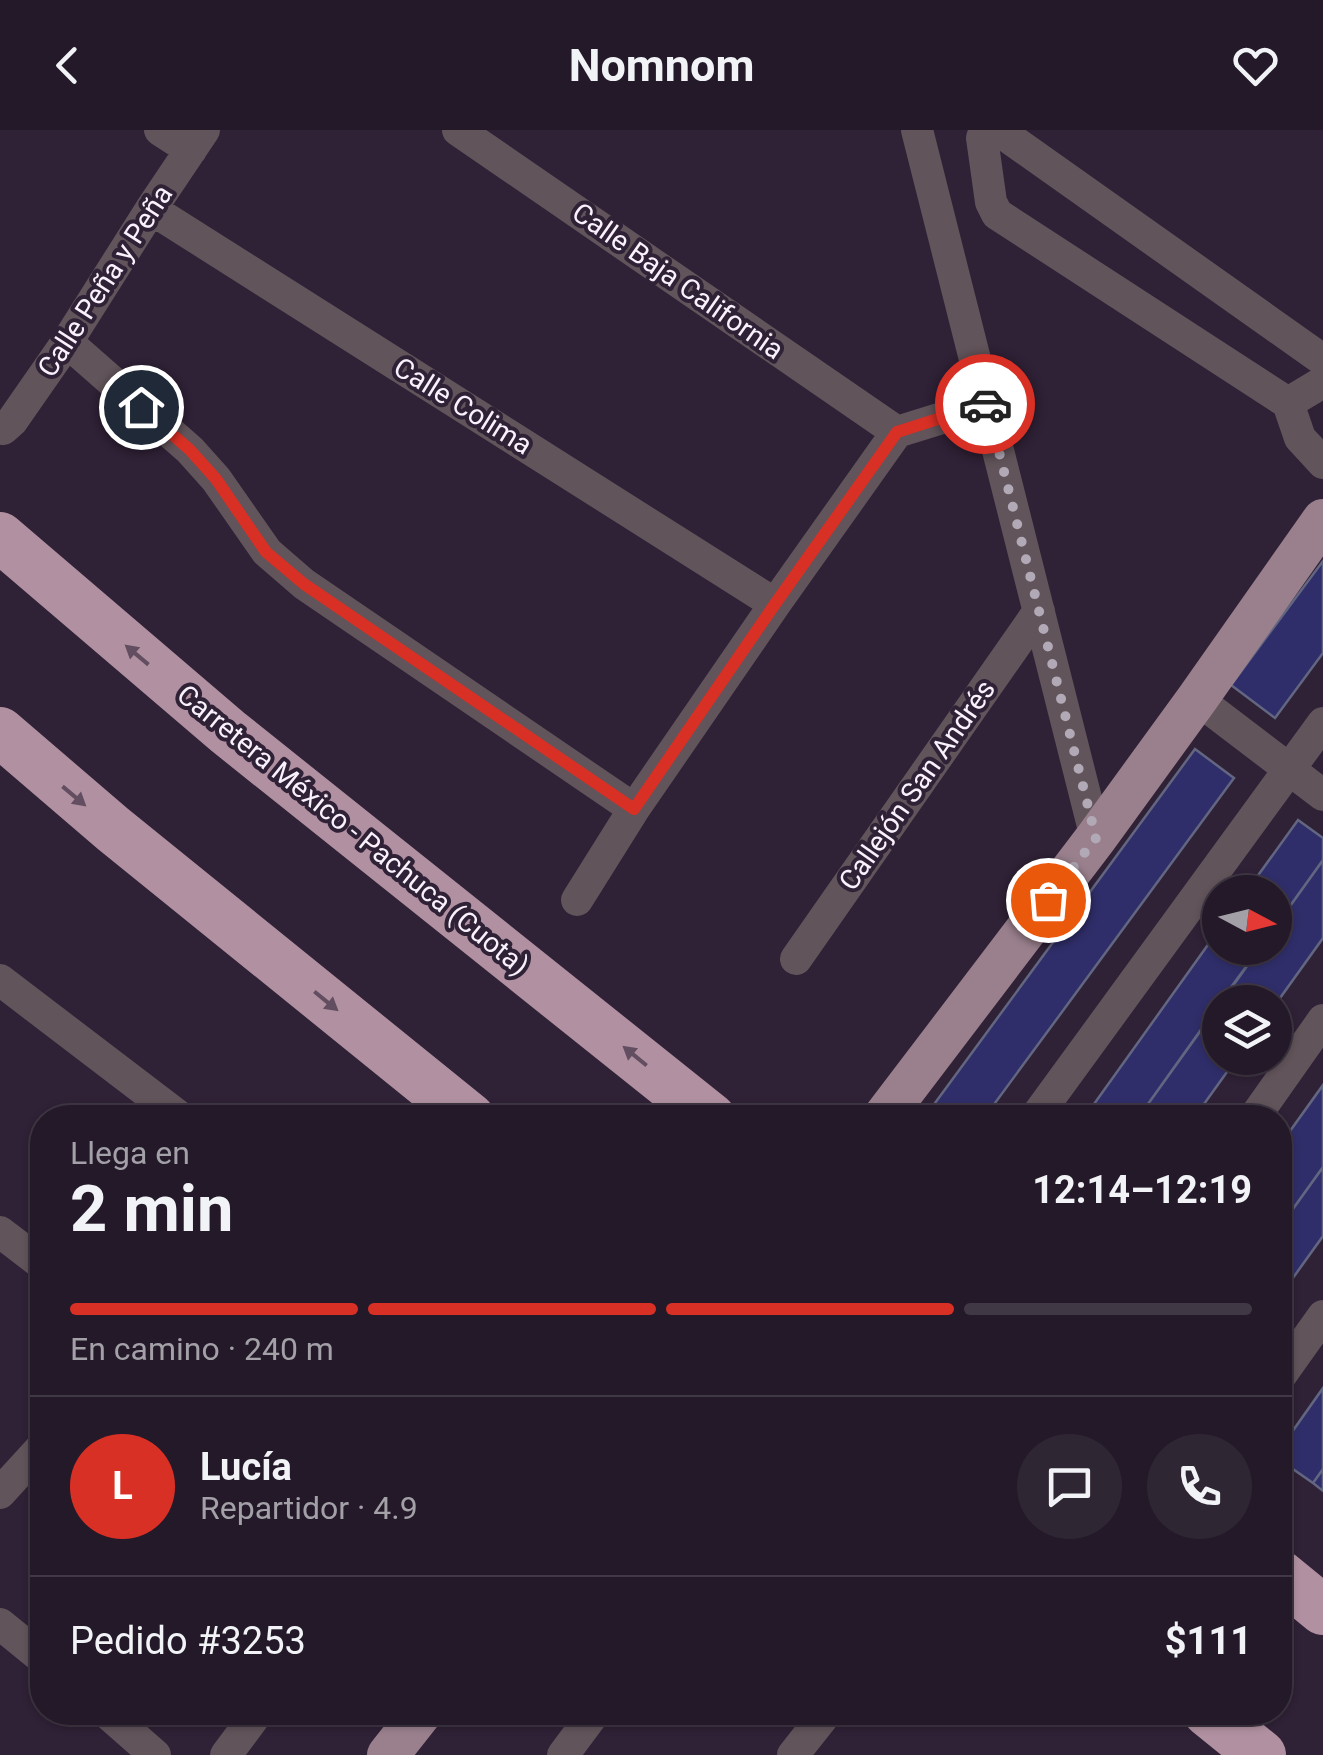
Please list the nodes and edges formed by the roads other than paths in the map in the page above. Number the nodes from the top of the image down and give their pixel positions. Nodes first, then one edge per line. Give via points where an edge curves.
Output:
1 (160, 130) edge
2 (458, 130) edge
3 (917, 130) edge
4 (985, 130) edge
5 (998, 130) edge
6 (198, 140) edge
7 (151, 209) junction
8 (68, 342) junction
9 (1323, 360) edge
10 (1323, 382) edge
11 (987, 404) junction
12 (1288, 404) junction
13 (1, 428) edge
14 (897, 432) junction
15 (1323, 464) edge
16 (1323, 520) edge
17 (0, 538) edge
18 (775, 604) junction
19 (1039, 610) junction
20 (1198, 699) junction
21 (1323, 723) edge
22 (0, 732) edge
23 (1290, 771) junction
24 (1323, 796) edge
25 (634, 809) junction
26 (1096, 838) junction
27 (577, 900) dead end
28 (796, 959) dead end
29 (0, 980) edge
30 (1323, 1020) edge
31 (164, 1105) edge
32 (454, 1105) edge
33 (695, 1105) edge
34 (893, 1105) edge
35 (1045, 1105) edge
36 (1263, 1105) edge
37 (0, 1232) edge
38 (30, 1255) edge
39 (1323, 1316) edge
40 (1292, 1360) edge
41 (30, 1460) edge
42 (0, 1494) edge
43 (1292, 1585) edge
44 (1323, 1610) edge
45 (0, 1624) edge
46 (30, 1647) edge
47 (121, 1725) edge
48 (248, 1725) edge
49 (412, 1725) edge
50 (586, 1725) edge
51 (817, 1725) edge
52 (1224, 1725) edge
53 (155, 1755) edge
54 (226, 1755) edge
55 (388, 1755) edge
56 (564, 1755) edge
57 (793, 1755) edge
58 (1261, 1755) edge

1 - 6 street
2 - 14 street, Calle Baja California
3 - 11 street
4 - 12 street via 996,214
5 - 9 street
6 - 7 street, Calle Peña y Peña
7 - 8 street, Calle Peña y Peña
7 - 18 street, Calle Colima
8 - 13 street, Calle Peña y Peña
8 - 25 street via 190,450 266,552 304,584
10 - 12 street
11 - 14 street
11 - 19 street
12 - 15 street via 1300,438
14 - 18 street
16 - 20 main road
33 -> 17 highway, Carretera México - Pachuca (Cuota) via 243,744
18 - 25 street
19 - 26 street
19 - 28 street, Callejón San Andrés
20 - 23 street
20 - 26 main road
21 - 23 street
22 -> 32 highway
23 - 24 street
23 - 35 street
25 - 27 street
26 - 34 main road
29 - 31 street
30 - 36 street
37 - 38 street
39 - 40 street
41 - 42 street
43 - 44 highway
45 - 46 street
47 - 53 street
48 - 54 street
49 - 55 main road
50 - 56 street
51 - 57 street
52 - 58 highway

